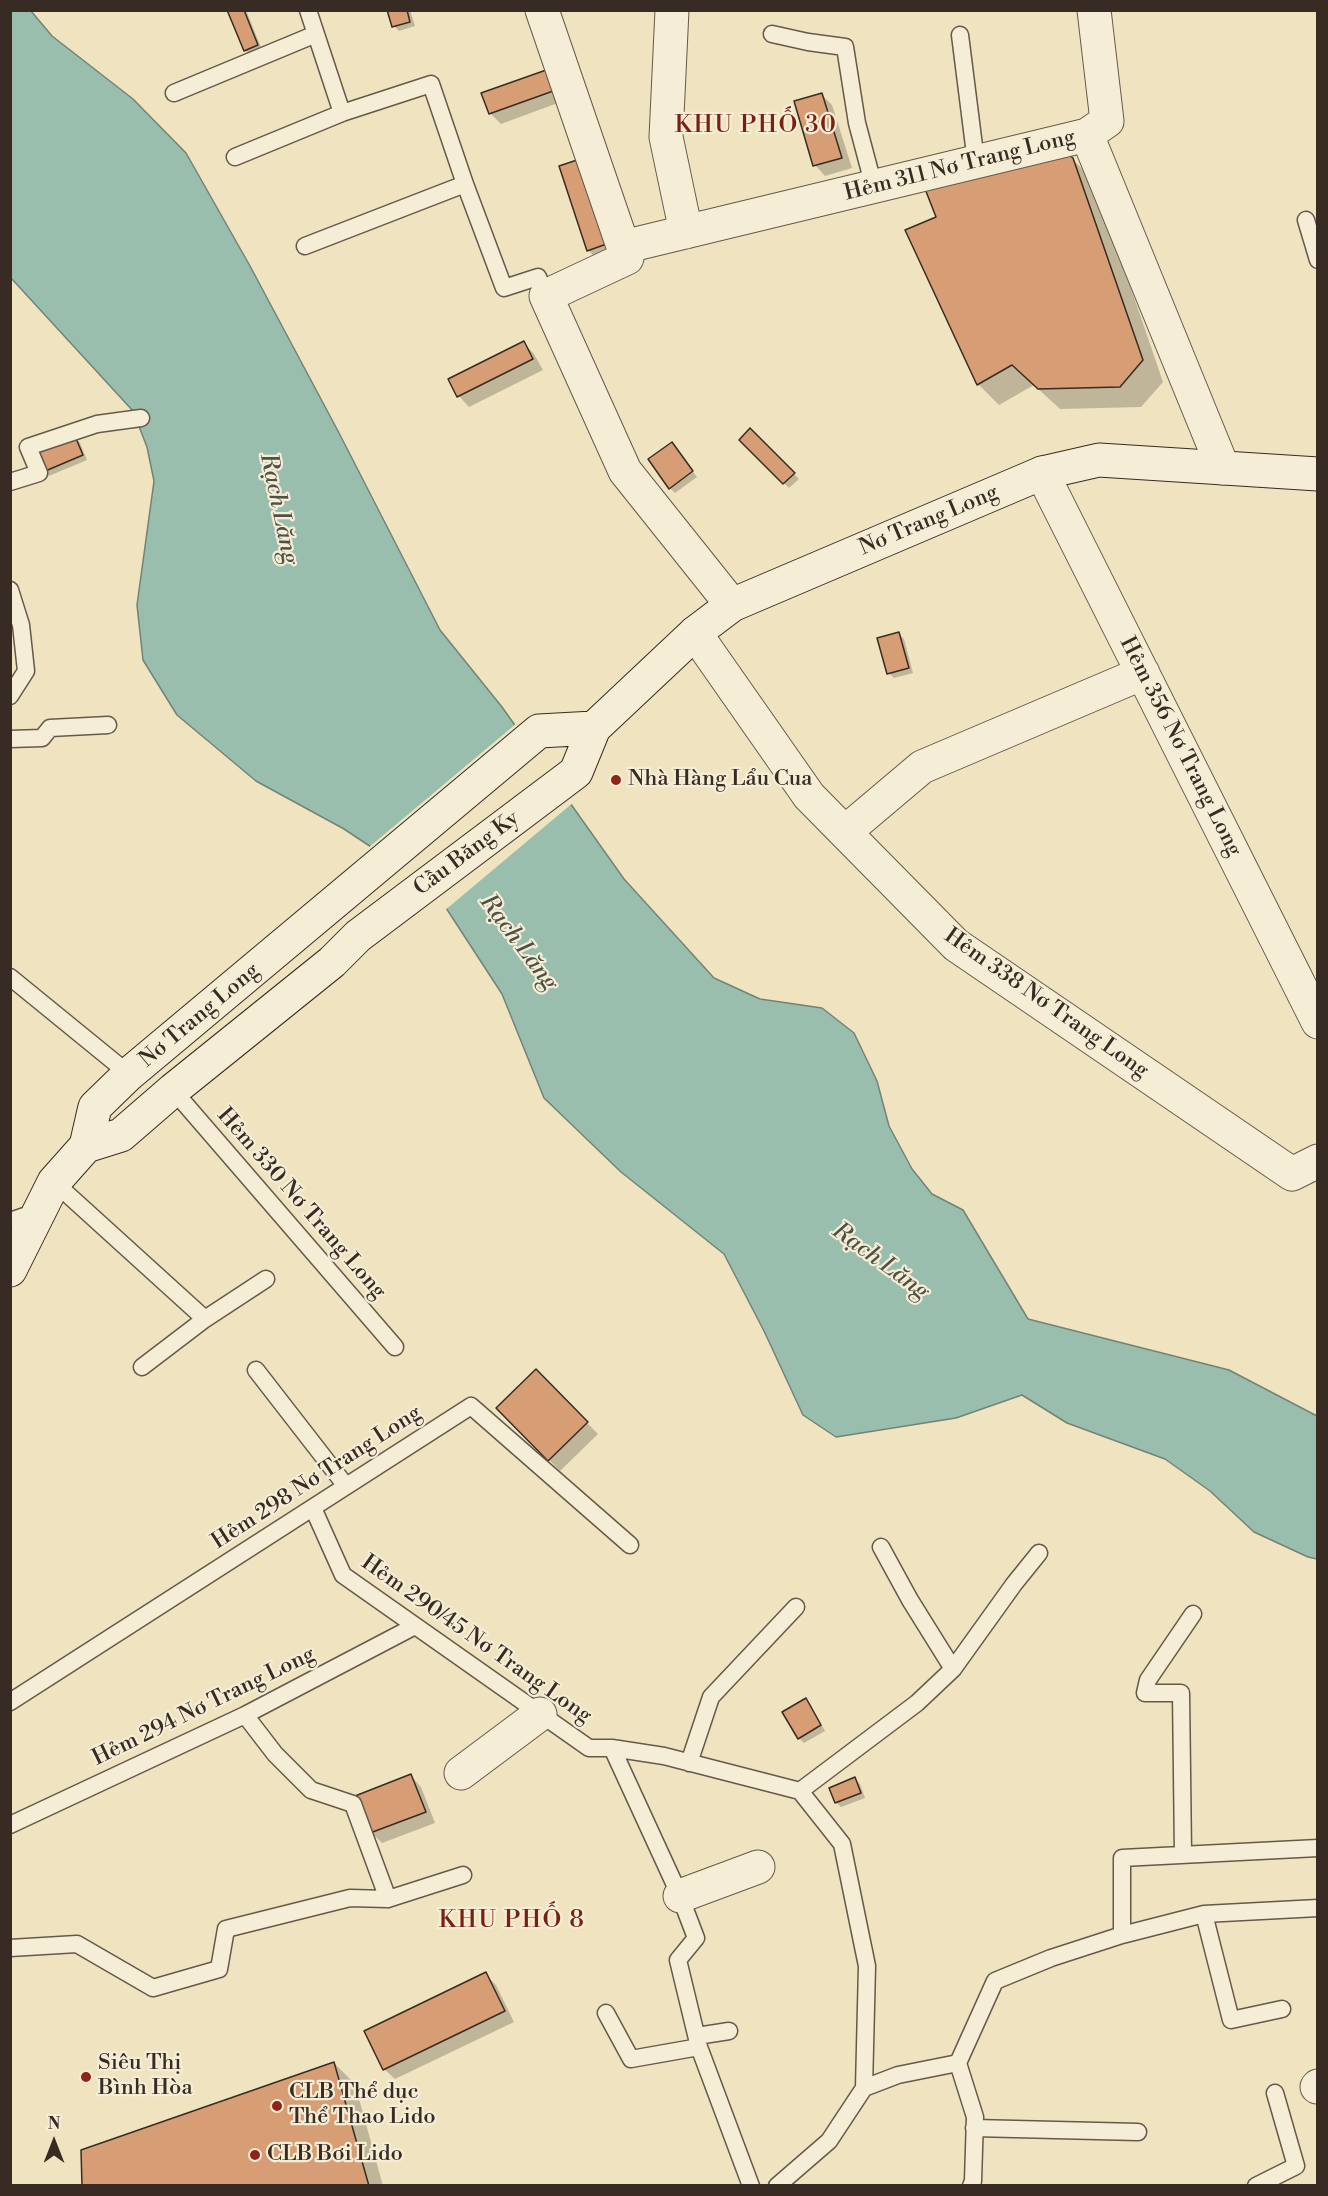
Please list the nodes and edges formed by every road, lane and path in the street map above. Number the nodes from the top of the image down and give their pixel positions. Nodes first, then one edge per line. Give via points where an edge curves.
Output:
1 (308, 10) edge
2 (542, 10) edge
3 (672, 10) edge
4 (1094, 10) edge
5 (316, 34) junction
6 (772, 34) dead end
7 (960, 35) dead end
8 (174, 93) dead end
9 (342, 113) junction
10 (1087, 135) junction
11 (235, 157) dead end
12 (975, 162) junction
13 (465, 184) junction
14 (874, 187) junction
15 (1306, 220) dead end
16 (686, 232) junction
17 (305, 246) dead end
18 (623, 248) junction
19 (1317, 260) edge
20 (546, 296) junction
21 (141, 417) dead end
22 (1223, 468) junction
23 (1042, 473) junction
24 (1317, 474) edge
25 (10, 482) edge
26 (10, 590) edge
27 (732, 605) junction
28 (695, 633) junction
29 (1143, 673) junction
30 (10, 696) edge
31 (108, 725) dead end
32 (594, 728) junction
33 (10, 739) edge
34 (576, 772) joint
35 (845, 832) junction
36 (337, 901) joint
37 (358, 936) joint
38 (10, 977) edge
39 (1317, 1022) edge
40 (129, 1074) junction
41 (173, 1090) junction
42 (86, 1146) junction
43 (1305, 1168) edge
44 (54, 1182) junction
45 (25, 1216) edge
46 (10, 1270) edge
47 (266, 1279) dead end
48 (205, 1319) junction
49 (396, 1347) dead end
50 (142, 1367) dead end
51 (256, 1370) dead end
52 (346, 1486) junction
53 (313, 1508) junction
54 (630, 1545) dead end
55 (881, 1547) dead end
56 (1039, 1553) dead end
57 (796, 1607) dead end
58 (1193, 1614) dead end
59 (415, 1626) junction
60 (953, 1669) junction
61 (10, 1702) edge
62 (540, 1714) junction
63 (245, 1715) junction
64 (612, 1748) junction
65 (689, 1763) junction
66 (461, 1773) dead end
67 (800, 1791) junction
68 (10, 1825) edge
69 (1317, 1848) edge
70 (1183, 1854) junction
71 (758, 1867) dead end
72 (463, 1875) dead end
73 (680, 1896) junction
74 (388, 1899) junction
75 (1317, 1908) edge
76 (1204, 1914) junction
77 (1122, 1935) junction
78 (10, 1948) edge
79 (1282, 2009) dead end
80 (606, 2013) dead end
81 (729, 2031) dead end
82 (698, 2042) junction
83 (958, 2063) junction
84 (864, 2088) junction
85 (1275, 2093) dead end
86 (974, 2128) junction
87 (1138, 2132) dead end
88 (751, 2186) edge
89 (777, 2186) edge
90 (970, 2186) edge
91 (1256, 2186) edge

1 - 5 lane
2 - 18 street
3 - 16 street via 666,137
4 - 10 street via 1107,121
5 - 8 lane
5 - 9 lane
6 - 14 lane via 845,47 857,123
7 - 12 lane
9 - 11 lane
9 - 13 lane via 431,84
10 - 12 street, Hẻm 311 Nơ Trang Long
10 - 22 street, Hẻm 311 Nơ Trang Long
12 - 14 street, Hẻm 311 Nơ Trang Long
13 - 17 lane
13 - 20 lane via 504,288 538,277
14 - 16 street, Hẻm 311 Nơ Trang Long
15 - 19 lane
16 - 18 street, Hẻm 311 Nơ Trang Long
18 - 20 street via 627,258
20 - 27 street via 625,471
21 - 25 lane via 97,424 28,447 39,473
22 - 23 street, Nơ Trang Long via 1099,460
22 - 24 street, Nơ Trang Long
23 - 27 street, Nơ Trang Long
23 - 29 street, Hẻm 356 Nơ Trang Long
26 - 30 lane via 21,625 26,671
27 - 28 street, Nơ Trang Long
28 - 32 street, Nơ Trang Long
28 - 35 street, Hẻm 338 Nơ Trang Long via 809,796
29 - 35 street via 922,767
29 - 39 street, Hẻm 356 Nơ Trang Long
31 - 33 lane via 50,729 42,738
32 - 34 street, Nơ Trang Long
32 - 36 street, Cầu Băng Ky via 539,731
34 - 37 street, Cầu Băng Ky
35 - 43 street, Hẻm 338 Nơ Trang Long via 956,945
36 - 40 street, Nơ Trang Long
37 - 41 street, Nơ Trang Long via 332,962
38 - 40 lane
40 - 42 street, Nơ Trang Long via 95,1107
41 - 42 street, Nơ Trang Long via 121,1135
41 - 49 lane, Hẻm 330 Nơ Trang Long
42 - 44 street, Nơ Trang Long
44 - 45 street, Nơ Trang Long
44 - 48 lane
45 - 46 street, Nơ Trang Long
47 - 48 lane
48 - 50 lane
51 - 52 lane
52 - 53 lane, Hẻm 298 Nơ Trang Long
52 - 54 lane, Hẻm 298 Nơ Trang Long via 471,1406
53 - 59 lane, Hẻm 290/45 Nơ Trang Long via 343,1575
53 - 61 lane, Hẻm 298 Nơ Trang Long
55 - 60 lane
56 - 60 lane
57 - 65 lane via 711,1697
58 - 70 lane via 1148,1680 1145,1693 1181,1693
59 - 62 lane, Hẻm 290/45 Nơ Trang Long
59 - 63 lane, Hẻm 294 Nơ Trang Long
60 - 67 lane via 917,1703
62 - 64 lane, Hẻm 290/45 Nơ Trang Long via 589,1748
62 - 66 street
63 - 68 lane, Hẻm 294 Nơ Trang Long
63 - 74 lane via 275,1754 311,1790 353,1803
64 - 65 lane, Hẻm 290/45 Nơ Trang Long
64 - 73 lane
65 - 67 lane, Hẻm 290/45 Nơ Trang Long
67 - 84 lane via 842,1844 867,1966
69 - 70 lane
70 - 77 lane via 1122,1858
71 - 73 street
72 - 74 lane
73 - 82 lane via 696,1938 678,1960
74 - 78 lane via 350,1898 226,1929 219,1969 153,1988 77,1944
75 - 76 lane
76 - 77 lane
76 - 79 lane via 1231,2020
77 - 83 lane via 1051,1958 995,1982
80 - 82 lane via 632,2059
81 - 82 lane
82 - 88 lane
83 - 84 lane via 898,2075
83 - 86 lane via 975,2117
84 - 89 lane via 829,2141
85 - 91 lane via 1296,2166
86 - 87 lane
86 - 90 lane

